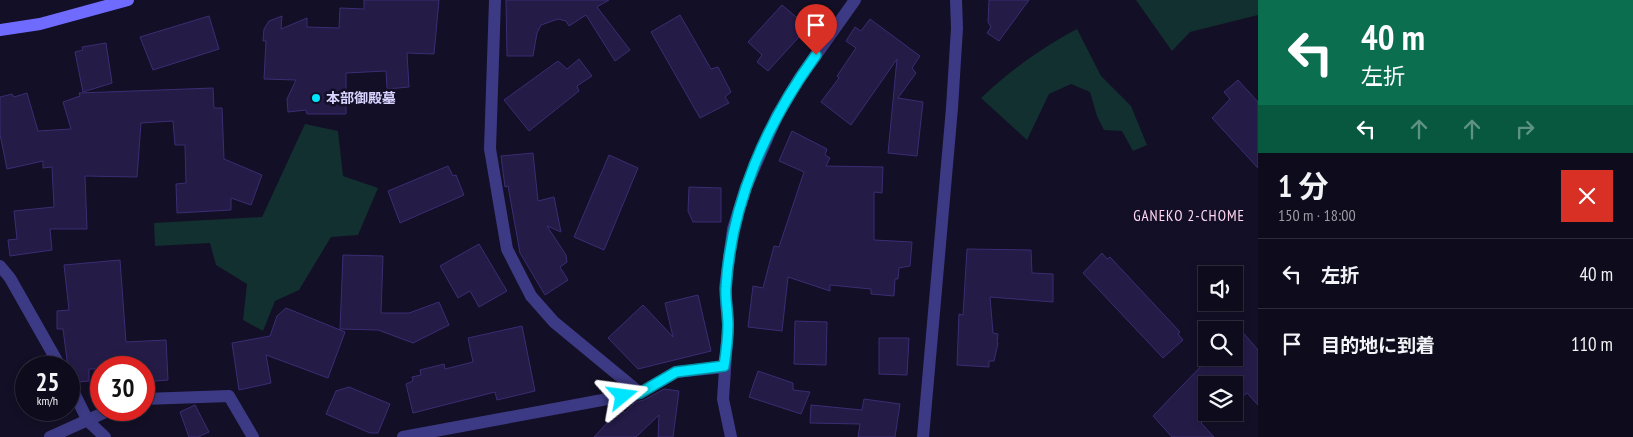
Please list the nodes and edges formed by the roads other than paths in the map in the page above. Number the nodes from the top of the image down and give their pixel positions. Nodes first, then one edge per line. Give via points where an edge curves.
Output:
1 (128, 0) edge
2 (496, 0) edge
3 (855, 0) edge
4 (956, 0) edge
5 (0, 30) edge
6 (0, 266) edge
7 (54, 356) edge
8 (724, 366) junction
9 (640, 393) junction
10 (155, 399) edge
11 (80, 405) edge
12 (88, 421) junction
13 (50, 437) edge
14 (105, 437) edge
15 (253, 437) edge
16 (403, 437) edge
17 (731, 437) edge
18 (923, 437) edge

1 - 5 main road via 40,24
2 - 9 street via 492,35 490,149 506,249 531,296 554,322
3 - 8 street via 798,79 777,116 746,187 733,229 726,288 728,326
4 - 18 street via 952,108
6 - 7 street
8 - 9 street via 676,372
8 - 17 street via 723,399
9 - 16 street
10 - 15 street via 229,396
11 - 12 street
12 - 13 street
12 - 14 street

